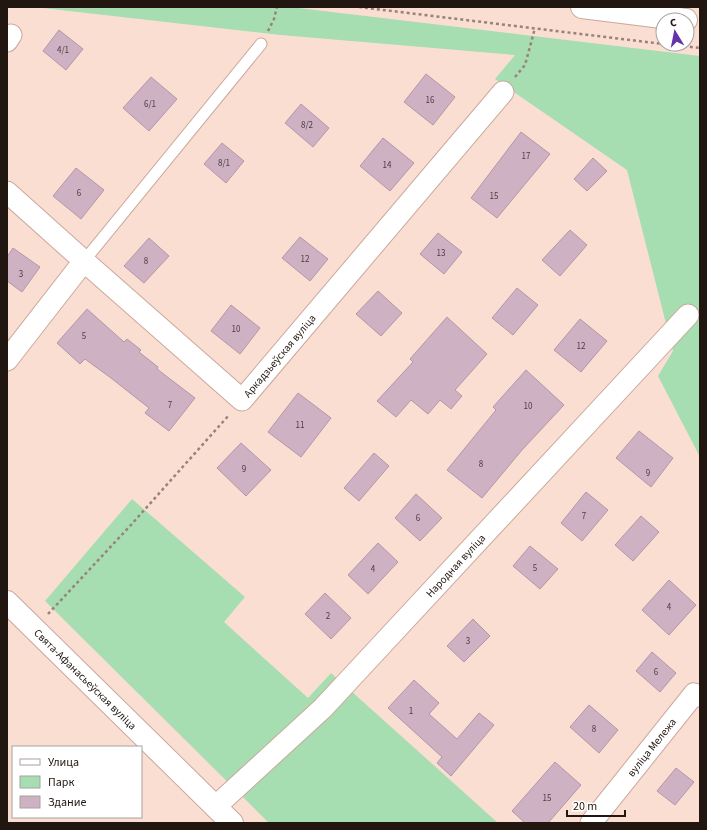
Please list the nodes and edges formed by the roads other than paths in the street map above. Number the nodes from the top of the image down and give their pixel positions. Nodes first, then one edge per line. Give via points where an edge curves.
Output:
1 (582, 7) edge
2 (655, 16) edge
3 (261, 44) road end
4 (503, 92) road end
5 (7, 192) edge
6 (84, 261) junction
7 (688, 315) dead end
8 (7, 360) edge
9 (7, 602) edge
10 (700, 696) edge
11 (215, 807) junction
12 (232, 823) edge
13 (591, 823) edge

1 - 2 street
3 - 6 lane
4 - 6 street, Аркадзьеўская вуліца via 242,400
5 - 6 street, Аркадзьеўская вуліца
6 - 8 street
7 - 11 street, Народная вуліца via 323,708
9 - 11 street, Свята-Афанасьеўская вуліца
10 - 13 street, вуліца Мележа via 694,694
11 - 12 street, Свята-Афанасьеўская вуліца

